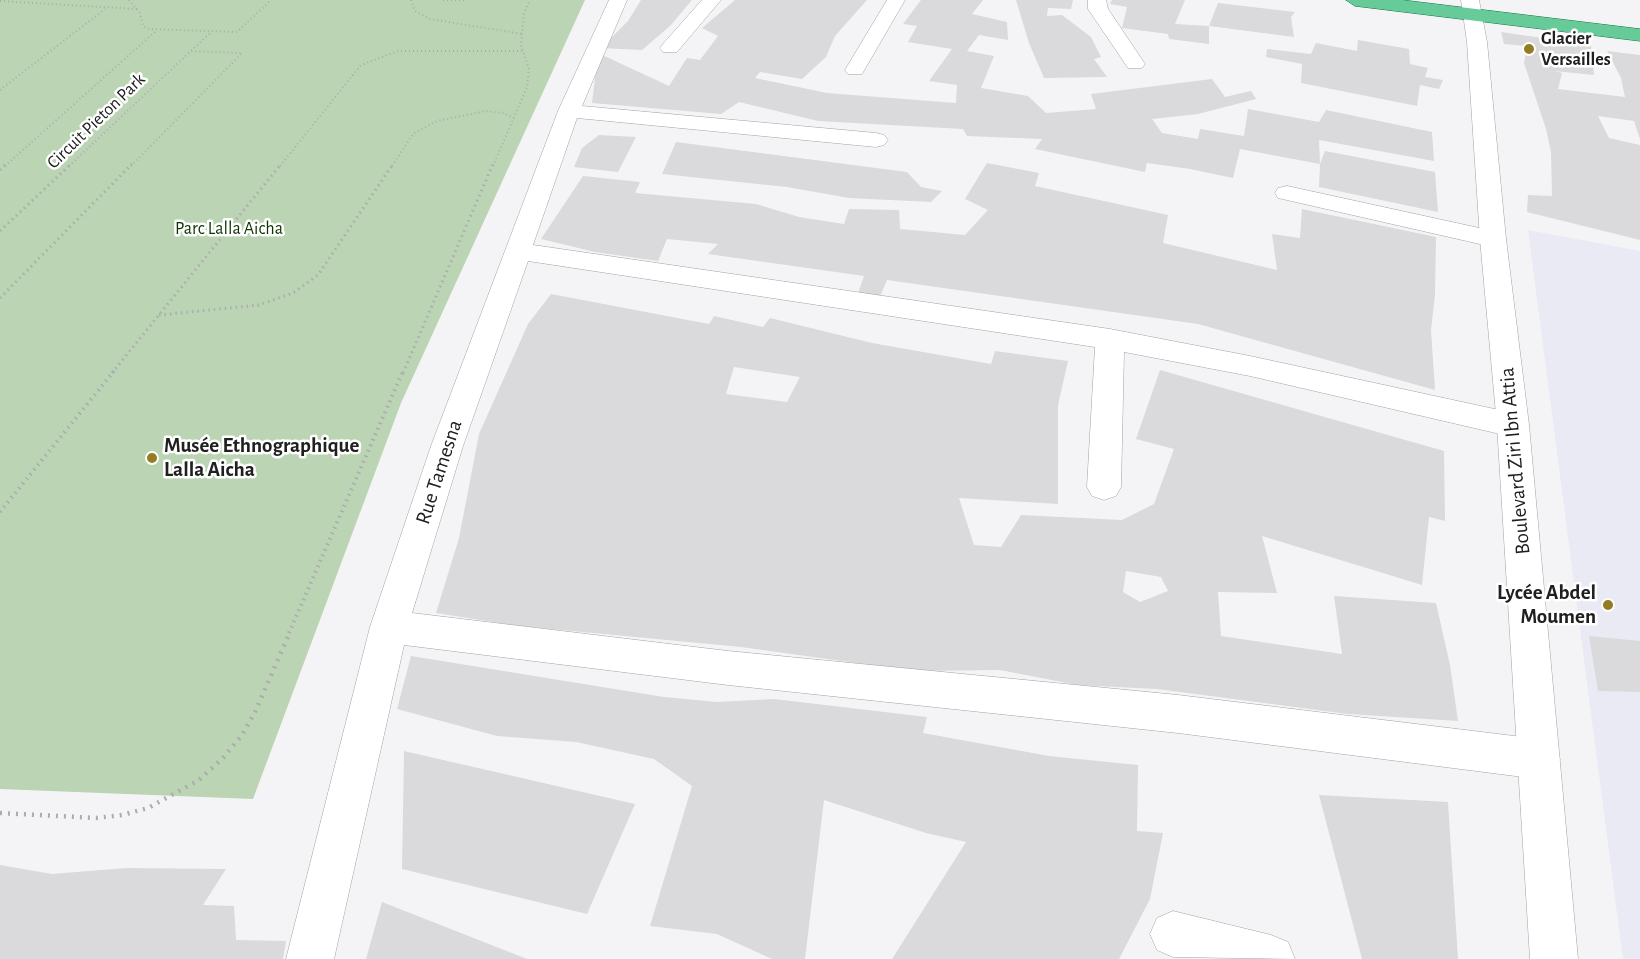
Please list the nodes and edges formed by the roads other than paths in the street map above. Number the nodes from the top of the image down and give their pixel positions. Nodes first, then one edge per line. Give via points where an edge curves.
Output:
1 (618, 0) edge
2 (712, 0) edge
3 (896, 0) edge
4 (1097, 0) edge
5 (1355, 0) edge
6 (1480, 5) edge
7 (1640, 19) edge
8 (1640, 35) edge
9 (670, 48) dead end
10 (1136, 64) dead end
11 (855, 70) dead end
12 (569, 111) junction
13 (876, 140) dead end
14 (1287, 193) dead end
15 (1493, 239) junction
16 (517, 251) junction
17 (1110, 339) junction
18 (1513, 425) junction
19 (1104, 487) dead end
20 (389, 627) junction
21 (1539, 759) junction
22 (1173, 934) dead end
23 (310, 959) edge
24 (1270, 959) edge
25 (1554, 959) edge

1 - 12 street, Rue Tamesna
2 - 9 street
3 - 11 street
4 - 10 street via 1098,9
5 - 6 main road
6 - 7 main road
6 - 8 main road
6 - 15 street, Boulevard Ziri Ibn Attia via 1477,42
12 - 13 street
12 - 16 street, Rue Tamesna
14 - 15 street
15 - 18 street, Boulevard Ziri Ibn Attia
16 - 17 street
16 - 20 street, Rue Tamesna via 447,446
17 - 18 street
17 - 19 street
18 - 21 street, Boulevard Ziri Ibn Attia
20 - 21 street via 728,668 1178,714
20 - 23 street, Rue Tamesna
21 - 25 street, Boulevard Ziri Ibn Attia
22 - 24 street

